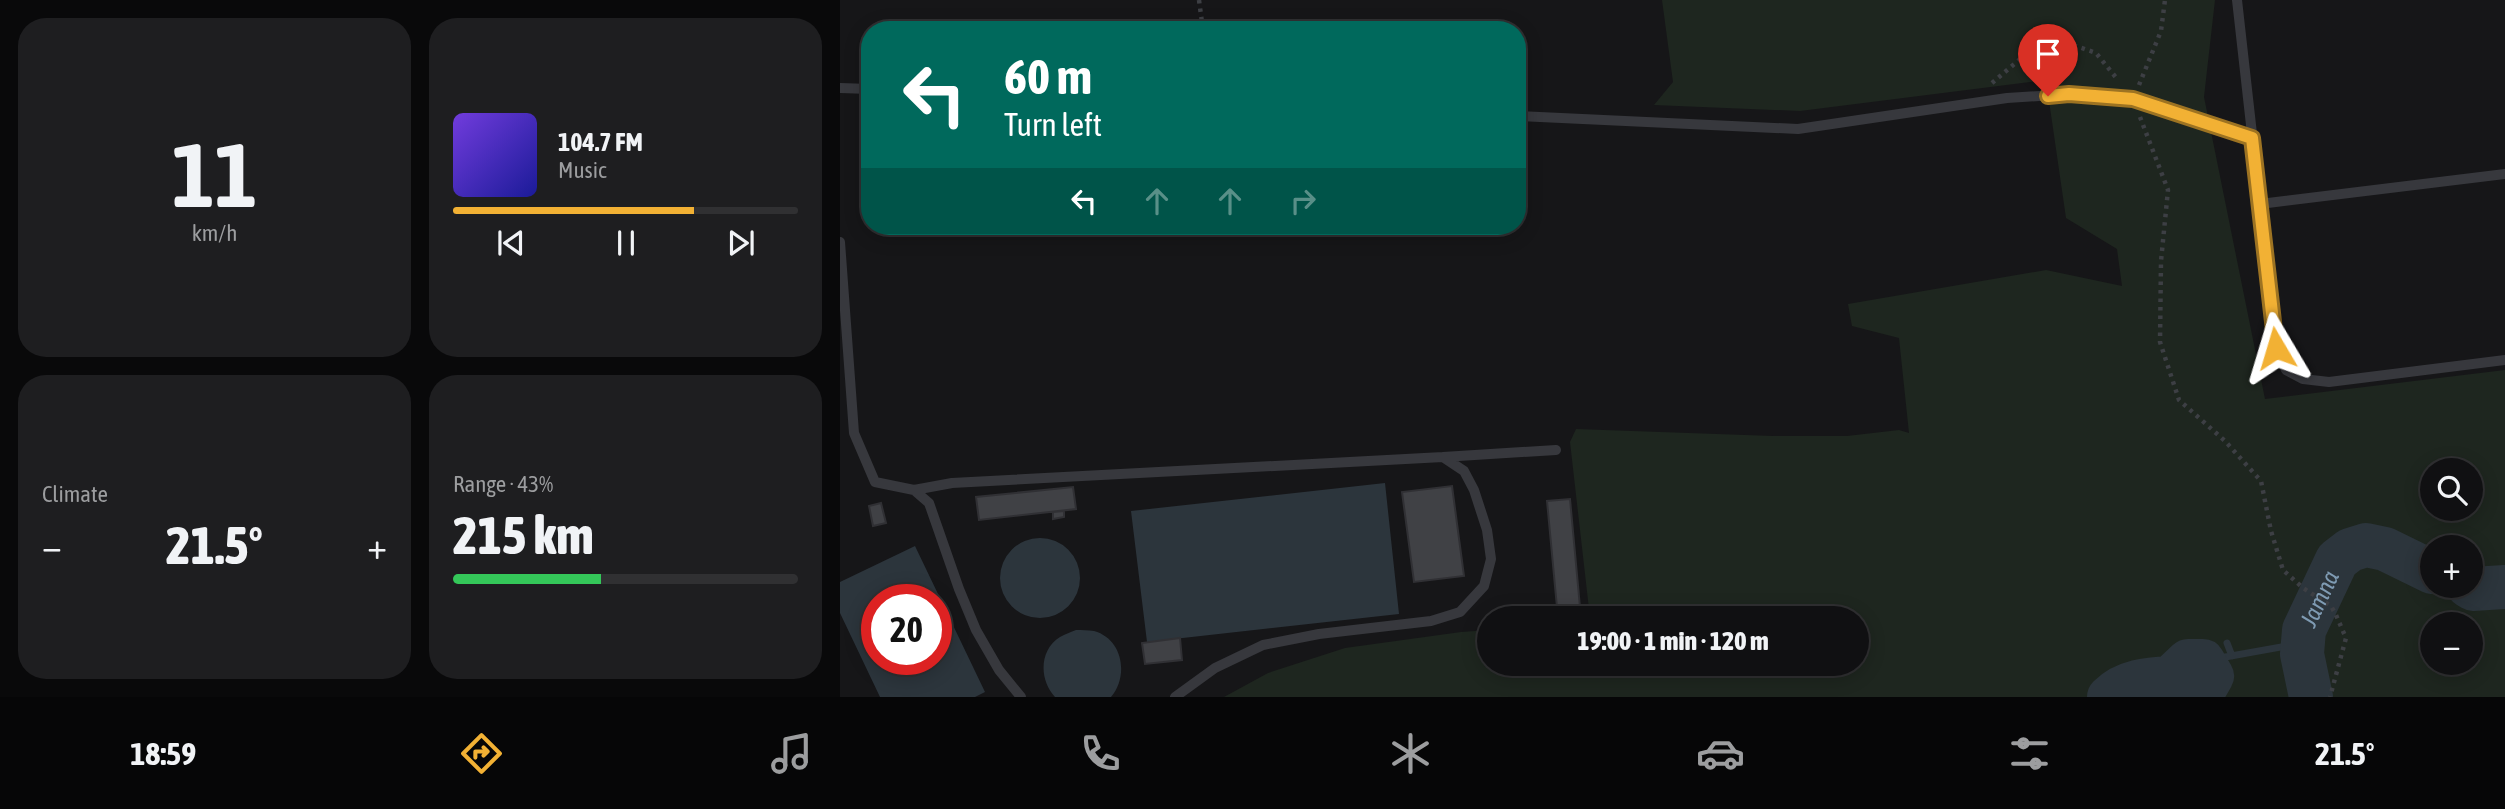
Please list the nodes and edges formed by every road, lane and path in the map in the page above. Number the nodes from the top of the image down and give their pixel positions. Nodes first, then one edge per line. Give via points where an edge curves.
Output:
1 (1199, 0) edge
2 (2165, 0) edge
3 (2237, 0) edge
4 (1202, 21) edge
5 (840, 88) edge
6 (861, 89) edge
7 (2133, 99) junction
8 (1972, 104) junction
9 (1526, 116) edge
10 (2252, 138) junction
11 (2505, 174) edge
12 (2260, 204) junction
13 (840, 242) edge
14 (2505, 360) edge
15 (1556, 450) dead end
16 (1443, 457) junction
17 (914, 490) junction
18 (1021, 697) edge
19 (1175, 697) edge
20 (2330, 697) edge

1 - 4 path
2 - 7 path via 2161,31
3 - 10 lane
5 - 6 lane
7 - 8 lane via 2069,94
7 - 8 path via 2096,53 2073,45 2026,54
7 - 10 lane
7 - 20 path via 2168,190 2160,342 2179,400 2261,481 2283,570 2331,606 2346,638
8 - 9 lane via 1798,130
10 - 12 lane
11 - 12 lane
12 - 14 lane via 2276,348 2286,370 2303,379 2329,382
13 - 17 lane via 854,433 875,482
15 - 16 lane
16 - 17 lane via 952,483
16 - 19 lane via 1464,471 1474,491 1491,559 1484,586 1460,612 1431,621 1263,645 1215,667
17 - 18 lane via 929,503 976,629

